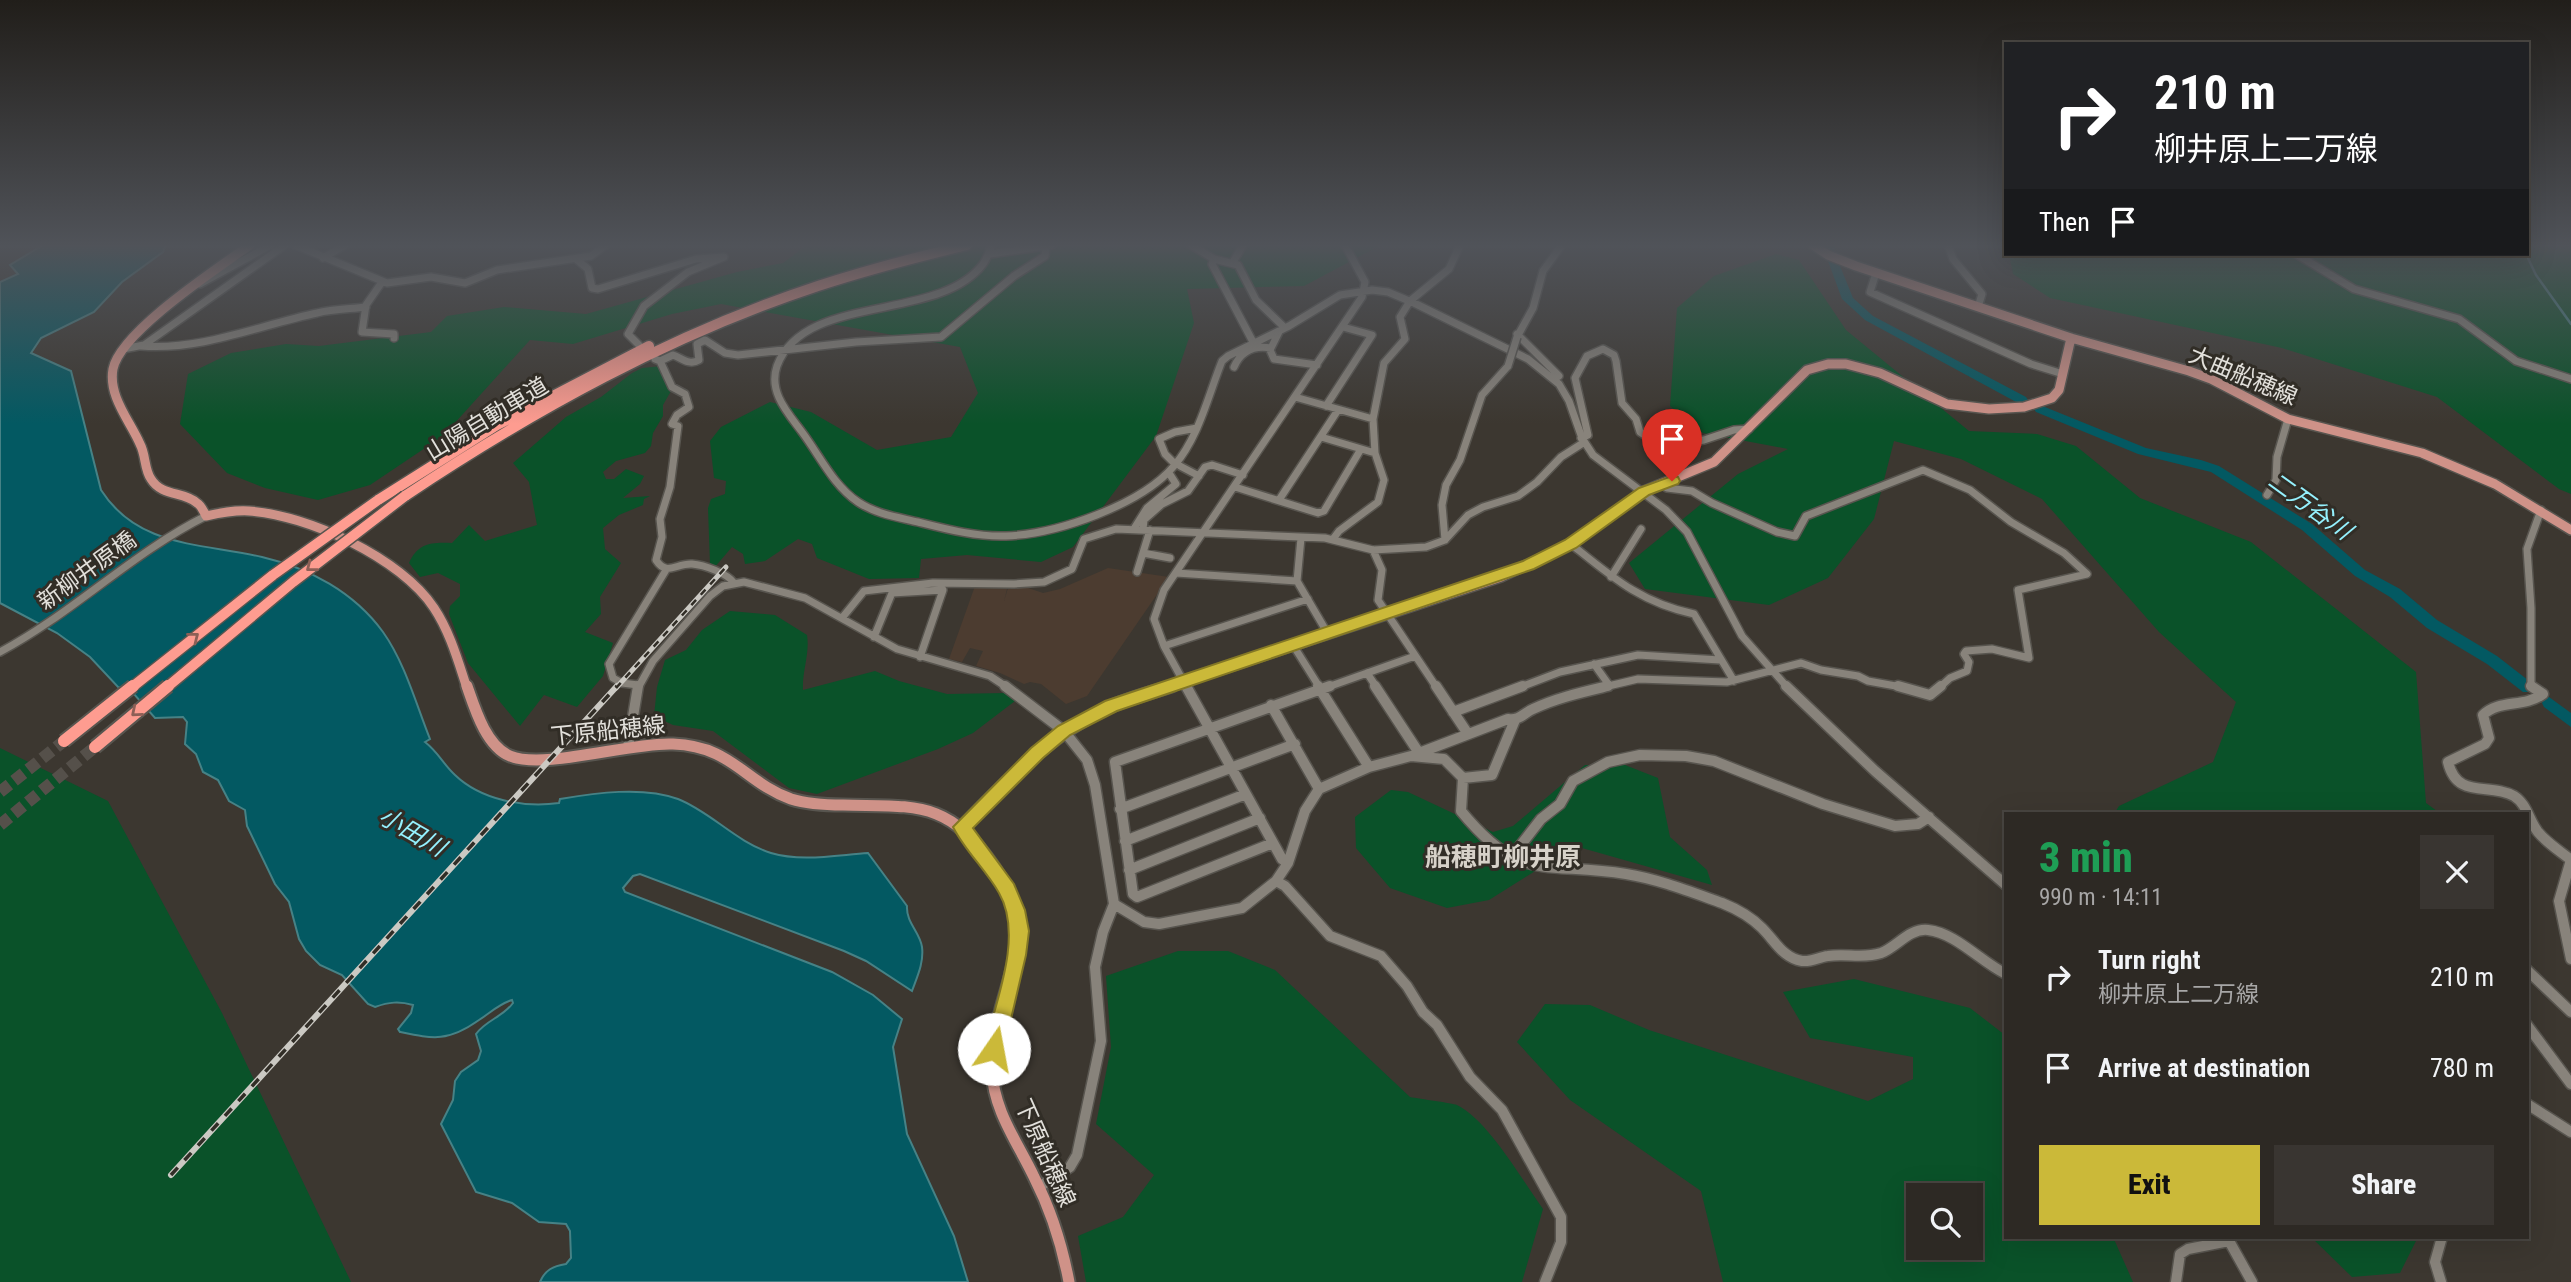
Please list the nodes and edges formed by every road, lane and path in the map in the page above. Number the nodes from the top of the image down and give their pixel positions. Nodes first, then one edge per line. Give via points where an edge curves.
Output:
1 (173, 305) edge
2 (200, 305) edge
3 (646, 305) edge
4 (747, 305) edge
5 (769, 305) edge
6 (889, 305) edge
7 (980, 305) edge
8 (1233, 305) edge
9 (1260, 305) edge
10 (1322, 305) edge
11 (1356, 305) edge
12 (1407, 305) edge
13 (1417, 305) edge
14 (1534, 305) edge
15 (1899, 305) edge
16 (1971, 305) edge
17 (2409, 305) edge
18 (366, 307) joint
19 (1978, 307) joint
20 (1343, 327) junction
21 (1282, 330) junction
22 (1517, 335) junction
23 (394, 338) dead end
24 (2071, 338) junction
25 (1253, 342) junction
26 (639, 345) dead end
27 (141, 346) junction
28 (1271, 348) junction
29 (123, 349) junction
30 (783, 354) junction
31 (1317, 365) junction
32 (1234, 367) dead end
33 (2063, 374) junction
34 (1556, 377) junction
35 (1575, 378) junction
36 (2571, 379) edge
37 (1295, 397) junction
38 (1326, 407) junction
39 (1338, 410) junction
40 (1373, 419) junction
41 (2288, 419) junction
42 (1197, 428) junction
43 (1749, 429) junction
44 (1321, 437) junction
45 (1582, 441) junction
46 (1361, 449) junction
47 (1376, 453) junction
48 (1169, 473) junction
49 (1243, 475) junction
50 (1199, 476) junction
51 (1661, 484) junction
52 (1235, 487) junction
53 (1644, 491) junction
54 (2267, 495) dead end
55 (1279, 500) junction
56 (2541, 510) junction
57 (206, 516) junction
58 (1143, 529) junction
59 (1641, 529) dead end
60 (2571, 530) edge
61 (1204, 533) junction
62 (1301, 538) junction
63 (1333, 539) junction
64 (1445, 540) junction
65 (1571, 544) junction
66 (1373, 550) junction
67 (1143, 553) junction
68 (1170, 558) dead end
69 (666, 570) junction
70 (1137, 572) dead end
71 (1176, 573) junction
72 (1611, 577) junction
73 (1297, 581) junction
74 (734, 583) junction
75 (893, 590) junction
76 (1308, 599) junction
77 (1386, 614) junction
78 (842, 618) junction
79 (1328, 634) junction
80 (874, 637) junction
81 (1293, 645) junction
82 (1164, 646) junction
83 (1, 651) edge
84 (1415, 656) junction
85 (920, 657) junction
86 (1720, 660) junction
87 (1594, 664) junction
88 (1772, 670) junction
89 (1367, 673) junction
90 (1184, 681) junction
91 (1734, 681) junction
92 (638, 685) junction
93 (1609, 685) junction
94 (1319, 689) junction
95 (1271, 705) junction
96 (1453, 712) junction
97 (1515, 720) junction
98 (1209, 727) junction
99 (1064, 730) junction
100 (1468, 734) junction
101 (64, 741) tunnel mouth
102 (1294, 744) junction
103 (95, 747) tunnel mouth
104 (628, 747) junction
105 (1419, 755) junction
106 (1231, 766) junction
107 (1369, 766) junction
108 (1463, 778) junction
109 (1320, 789) junction
110 (1247, 794) junction
111 (1121, 809) junction
112 (2527, 812) edge
113 (2529, 815) edge
114 (1929, 817) junction
115 (1260, 818) junction
116 (962, 827) junction
117 (1125, 842) junction
118 (1273, 843) junction
119 (1510, 859) junction
120 (1289, 863) junction
121 (1129, 870) junction
122 (1276, 881) junction
123 (2004, 883) edge
124 (1114, 904) junction
125 (2571, 959) edge
126 (2529, 972) edge
127 (2004, 973) edge
128 (2571, 1012) edge
129 (2529, 1028) edge
130 (2571, 1084) edge
131 (2529, 1105) edge
132 (2571, 1132) edge
133 (1039, 1187) junction
134 (2228, 1239) edge
135 (2441, 1239) edge
136 (1069, 1282) edge
137 (1545, 1282) edge
138 (2176, 1282) edge
139 (2252, 1282) edge
140 (2441, 1282) edge

1 - 29 main road
2 - 27 street
3 - 26 street via 628,334
101 -> 4 highway, 山陽自動車道, bridge via 378,500 497,425 594,372
5 -> 103 highway, 山陽自動車道, bridge via 666,345 600,378 527,418 405,496 293,582
6 - 30 street via 824,323 802,335
7 - 30 street via 942,337 856,342
8 - 25 street
9 - 21 street
10 - 21 street
11 - 20 street
12 - 40 street via 1399,317 1405,339 1384,362
13 - 34 street
14 - 22 street
15 - 33 street
16 - 19 main road, 大曲船穂線
17 - 36 street via 2459,319 2516,361
18 - 23 street via 362,332 394,334
18 - 27 street via 319,312 166,348
19 - 24 main road, 大曲船穂線
20 - 31 street
20 - 38 street via 1372,335
21 - 25 street
21 - 28 street
22 - 34 street
22 - 64 street, bridge via 1508,366 1494,375 1482,392 1446,485
24 - 33 main road
24 - 41 main road, 大曲船穂線 via 2211,379
25 - 42 street via 1222,361
27 - 29 street
28 - 31 street via 1274,359
28 - 32 street via 1251,348 1237,358
29 - 57 main road via 114,364 116,389 141,444 149,477 161,490 197,502
30 - 48 street via 776,370 776,390 794,421 839,483 856,501 876,512 964,533 1009,536 1120,506
30 - 69 street via 730,355 705,340 697,344 699,360 695,362 673,355 656,360 672,387 685,394 689,407 672,424 678,426 656,560
31 - 37 street
33 - 43 main road via 2053,398 2028,406 1983,408 1944,404 1871,368 1820,365 1792,383
34 - 35 street
34 - 45 street via 1570,402
35 - 43 street via 1587,356 1608,350 1618,364 1624,408 1636,419 1638,430 1651,439 1695,441 1730,429
35 - 45 street via 1582,396 1581,422 1588,435
37 - 38 street
37 - 49 street
38 - 39 street
39 - 40 street
39 - 44 street
40 - 47 street
41 - 54 street via 2276,480
41 - 56 main road, 大曲船穂線 via 2422,453 2471,472
42 - 48 street
42 - 50 street via 1159,439 1165,454
43 - 51 main road via 1714,462
44 - 46 street
44 - 55 street
45 - 53 street via 1605,466
45 - 64 street via 1518,496 1468,515
46 - 47 street
46 - 55 street via 1324,511
47 - 63 street via 1384,481 1378,502
48 - 58 street via 1176,484 1139,517
49 - 50 street via 1212,465
49 - 52 street
50 - 58 street via 1188,491 1144,520
51 - 53 main road
51 - 88 street via 1692,491 1777,532 1796,536 1806,516 1923,470 1964,486 2087,573 2086,577 2018,590 2029,658 1992,649 1966,651 1967,671 1930,695 1801,663
52 - 55 street
52 - 61 street
53 - 65 main road
53 - 88 street via 1692,538 1736,628
56 - 60 main road, 大曲船穂線
56 - 112 street via 2527,550 2531,686 2543,694 2529,704 2496,705 2487,710 2483,715 2489,738 2485,745 2448,762 2453,778 2463,785 2512,795
57 - 83 street, 新柳井原橋 via 156,545 28,638
57 - 104 main road, 下原船穂線 via 260,510 383,556 435,610 487,734 503,753 565,759
58 - 61 street
58 - 67 street
58 - 75 street via 1088,536 1080,544 1072,569 1042,583 956,583
59 - 72 street
61 - 62 street
61 - 71 street
62 - 63 street
62 - 73 street
63 - 66 street
64 - 66 street via 1411,550
65 - 72 street
65 - 77 main road via 1501,576
66 - 77 street via 1382,570 1378,600
67 - 68 street
67 - 70 street
69 - 74 street via 692,564 729,576
69 - 92 street via 607,671 612,679
71 - 73 street
71 - 82 street via 1157,604 1154,619
72 - 86 street via 1626,589 1693,614
73 - 76 street
74 - 78 street via 753,582 805,598
74 - 92 street via 710,596
75 - 78 street via 864,591
75 - 80 street
75 - 85 street via 943,590
76 - 79 street
76 - 82 street
77 - 79 main road
77 - 84 street
78 - 80 street
79 - 81 main road
80 - 85 street
81 - 90 main road
81 - 94 street
82 - 90 street
84 - 89 street
84 - 96 street
85 - 99 street via 990,676
86 - 87 street via 1643,655
86 - 91 street
87 - 93 street
87 - 96 street
88 - 91 street
88 - 114 street via 1809,712
89 - 94 street
89 - 105 street
90 - 98 street
90 - 99 main road via 1111,706
91 - 93 street via 1645,678
92 - 104 street
93 - 97 street
94 - 95 street
94 - 107 street
95 - 98 street
95 - 102 street
96 - 100 street
97 - 100 street
97 - 108 street via 1492,775
98 - 106 street
98 - 111 street via 1115,762
99 - 116 main road
99 - 124 street via 1087,760 1095,785
100 - 105 street
102 - 106 street
102 - 109 street
104 - 116 main road, 下原船穂線 via 701,746 737,764 778,794 800,801 918,806
105 - 107 street
105 - 108 street via 1444,759
106 - 110 street
106 - 111 street
107 - 109 street
108 - 119 street via 1461,811 1498,853
109 - 120 street via 1305,811
110 - 115 street
110 - 117 street
111 - 117 street
113 - 125 street via 2539,833 2571,860 2558,901
114 - 119 street via 1918,824 1895,826 1714,761 1640,755 1608,762 1573,781 1560,804 1541,818
114 - 123 street
115 - 118 street
115 - 121 street
116 - 133 main road, 下原船穂線 via 991,864 1016,910 1020,931 1017,955 992,1063 1004,1121
117 - 121 street
118 - 120 street
118 - 121 street via 1138,897 1133,894
119 - 127 street via 1535,868 1627,874 1724,904 1744,913 1779,949 1798,961 1879,954 1926,930 1942,934
120 - 122 street
122 - 124 street via 1242,908 1159,924 1144,922
122 - 137 street via 1330,936 1381,956 1437,1025 1470,1077 1502,1110 1549,1191 1563,1228
124 - 133 street via 1095,967 1101,1041 1077,1155 1070,1167
126 - 128 street
129 - 130 street
131 - 132 street
133 - 136 main road, 下原船穂線 via 1060,1241
134 - 138 street via 2180,1254
134 - 139 street
135 - 140 street via 2435,1262

